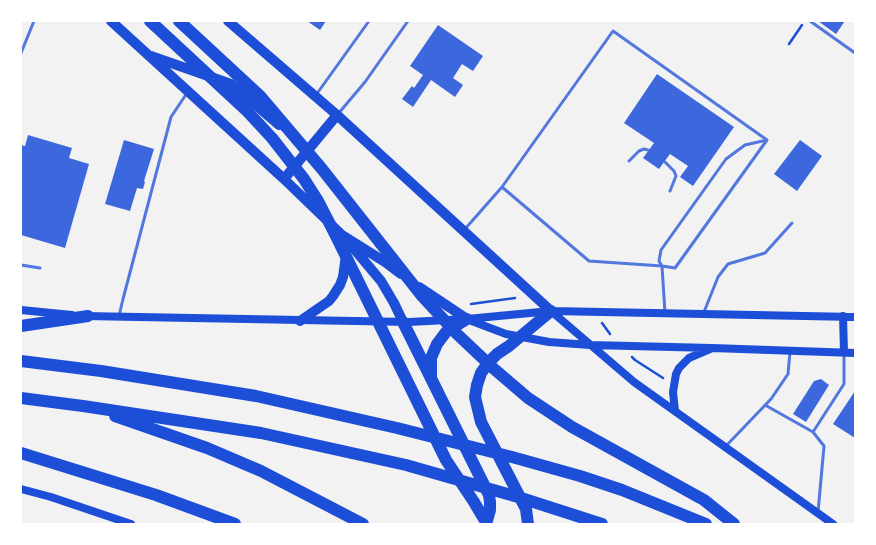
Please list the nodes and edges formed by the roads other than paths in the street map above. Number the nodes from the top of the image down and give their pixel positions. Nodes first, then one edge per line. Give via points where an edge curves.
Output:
1 (34, 21) edge
2 (111, 21) edge
3 (150, 21) edge
4 (179, 21) edge
5 (228, 21) edge
6 (369, 21) edge
7 (408, 21) edge
8 (810, 21) edge
9 (21, 53) edge
10 (855, 53) edge
11 (148, 54) junction
12 (188, 91) junction
13 (315, 96) junction
14 (337, 115) junction
15 (767, 140) junction
16 (308, 150) junction
17 (648, 150) dead end
18 (629, 161) dead end
19 (664, 162) dead end
20 (284, 179) junction
21 (502, 187) junction
22 (670, 191) dead end
23 (792, 223) dead end
24 (464, 231) junction
25 (342, 235) junction
26 (21, 265) edge
27 (662, 266) junction
28 (40, 268) dead end
29 (21, 310) edge
30 (551, 311) junction
31 (665, 313) junction
32 (703, 314) junction
33 (88, 316) junction
34 (843, 316) junction
35 (119, 317) junction
36 (855, 317) edge
37 (467, 319) junction
38 (300, 320) junction
39 (403, 322) junction
40 (21, 326) edge
41 (520, 337) junction
42 (590, 345) junction
43 (712, 348) junction
44 (790, 350) junction
45 (844, 352) junction
46 (855, 353) edge
47 (21, 361) edge
48 (431, 381) junction
49 (21, 398) edge
50 (765, 405) junction
51 (84, 406) junction
52 (675, 411) junction
53 (813, 432) junction
54 (725, 447) junction
55 (21, 453) edge
56 (21, 489) edge
57 (818, 514) junction
58 (130, 524) edge
59 (235, 524) edge
60 (363, 524) edge
61 (486, 524) edge
62 (528, 524) edge
63 (602, 524) edge
64 (706, 524) edge
65 (734, 524) edge
66 (833, 524) edge

1 - 9 lane
2 - 11 main road
3 - 61 highway via 246,110 304,179 335,234 446,460
4 - 65 highway via 260,96 422,296 493,368 528,398 572,427 704,500
5 - 13 main road
6 - 13 lane
7 - 14 lane via 365,82
8 - 10 lane
11 - 12 main road
11 - 16 main road via 231,84
12 - 20 main road
12 - 35 lane via 171,117
13 - 14 main road
14 - 16 main road
14 - 24 main road
15 - 21 lane via 613,31
15 - 27 lane via 675,268
15 - 27 lane via 746,145 726,159 661,250 659,260
16 - 20 main road
17 - 18 lane via 639,151
19 - 22 lane via 676,176
20 - 25 main road
21 - 24 lane
21 - 27 lane via 589,262
23 - 32 lane via 765,253 728,264 718,277
24 - 30 main road
25 - 37 main road
25 - 38 main road via 346,265 340,285 328,301
25 - 39 main road via 381,281
26 - 28 lane
27 - 31 lane
29 - 33 main road
30 - 31 main road
30 - 37 main road
30 - 41 highway
30 - 42 main road
31 - 32 main road
32 - 34 main road
33 - 35 main road
33 - 40 highway
34 - 36 main road
34 - 45 main road
35 - 38 main road
37 - 39 main road
37 - 41 main road
37 - 48 highway via 446,332 437,344 432,358
38 - 39 main road
39 - 48 highway
41 - 42 main road
41 - 62 highway via 488,363 481,373 475,396 481,422 526,509
42 - 43 main road
42 - 52 main road via 634,382
43 - 44 main road
43 - 52 main road via 689,358 679,368 674,380
44 - 45 main road
44 - 50 lane via 788,374
45 - 46 main road
45 - 53 lane via 844,384
47 - 64 highway via 256,396 397,428 580,476
48 - 61 highway via 488,495 490,510
49 - 51 highway
50 - 53 lane
50 - 54 lane
51 - 60 highway via 207,448 261,471
51 - 63 highway via 261,433 406,465
52 - 54 main road
53 - 57 lane via 824,446
54 - 57 main road
55 - 59 highway via 156,495
56 - 58 main road
57 - 66 main road

